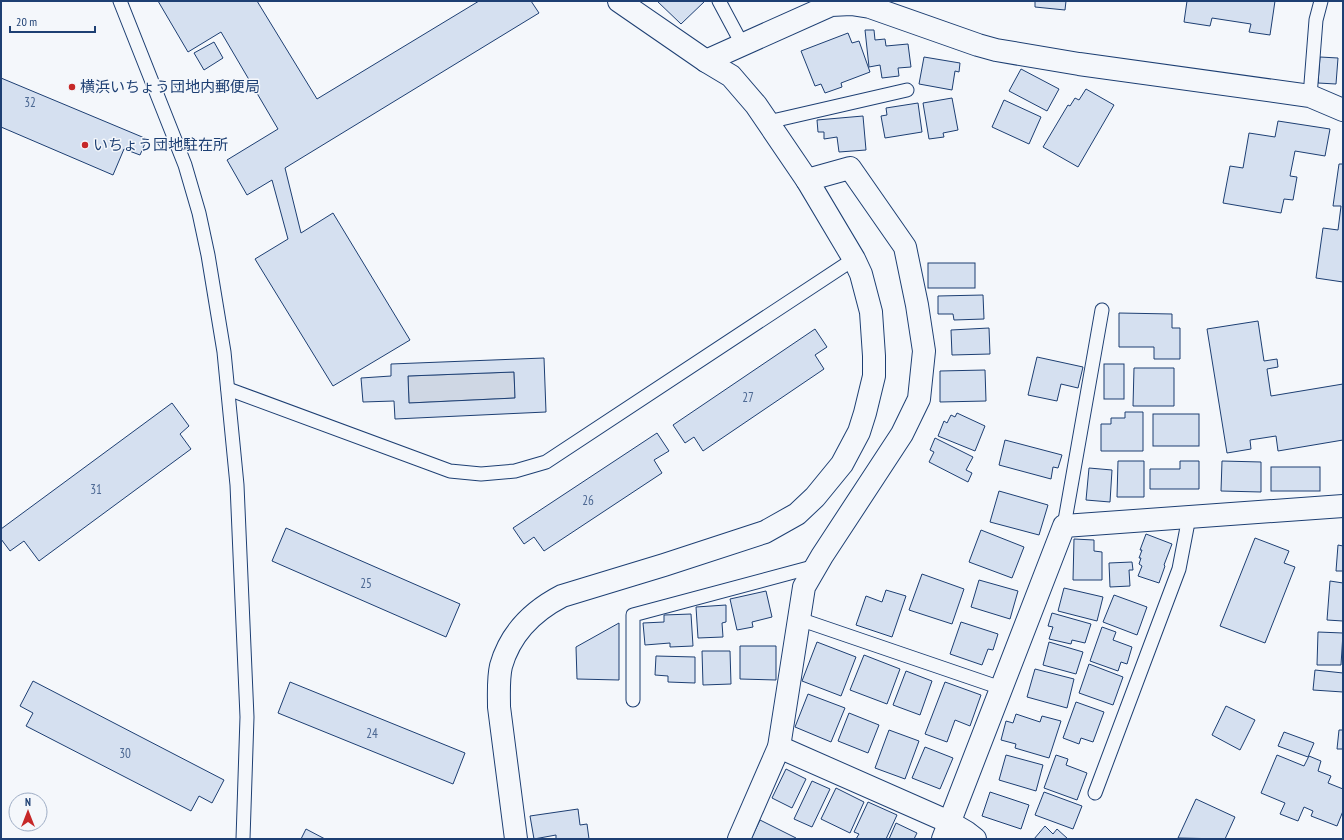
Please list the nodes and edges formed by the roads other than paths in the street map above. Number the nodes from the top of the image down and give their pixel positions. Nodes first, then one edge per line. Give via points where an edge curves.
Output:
1 (120, 1) edge
2 (619, 1) edge
3 (719, 1) edge
4 (1320, 1) edge
5 (742, 44) junction
6 (706, 61) junction
7 (907, 90) dead end
8 (1310, 96) junction
9 (1343, 110) edge
10 (768, 122) junction
11 (807, 180) junction
12 (854, 259) junction
13 (1102, 310) dead end
14 (228, 389) junction
15 (1343, 506) edge
16 (1189, 517) junction
17 (1064, 526) junction
18 (816, 566) junction
19 (799, 619) junction
20 (1001, 688) junction
21 (633, 700) dead end
22 (779, 747) junction
23 (1095, 793) dead end
24 (946, 831) edge
25 (243, 839) edge
26 (516, 839) edge
27 (739, 839) edge
28 (975, 839) edge

1 - 14 lane via 185,165 199,213 223,345
2 - 6 street
3 - 5 lane
4 - 8 lane
5 - 6 street
5 - 8 street via 831,5 851,4 870,6 978,46 996,50
6 - 10 street via 731,76
7 - 10 lane
8 - 9 street
10 - 11 street
11 - 12 street
11 - 18 street via 850,168 905,247 924,352 919,399 902,434
12 - 14 lane via 546,462 516,471 480,474 450,471
12 - 26 street via 861,274 871,312 874,376 866,412 852,447 815,498 797,514 765,532 562,596 534,614 522,626 508,648 501,667 499,707
13 - 17 lane
14 - 25 lane via 237,485 247,717
15 - 16 street
16 - 17 street
16 - 23 lane via 1178,569
17 - 20 street
18 - 19 street via 804,587
18 - 21 lane via 633,615
19 - 20 lane
19 - 22 street
20 - 24 street
22 - 24 street
22 - 27 street
24 - 28 street via 966,832

